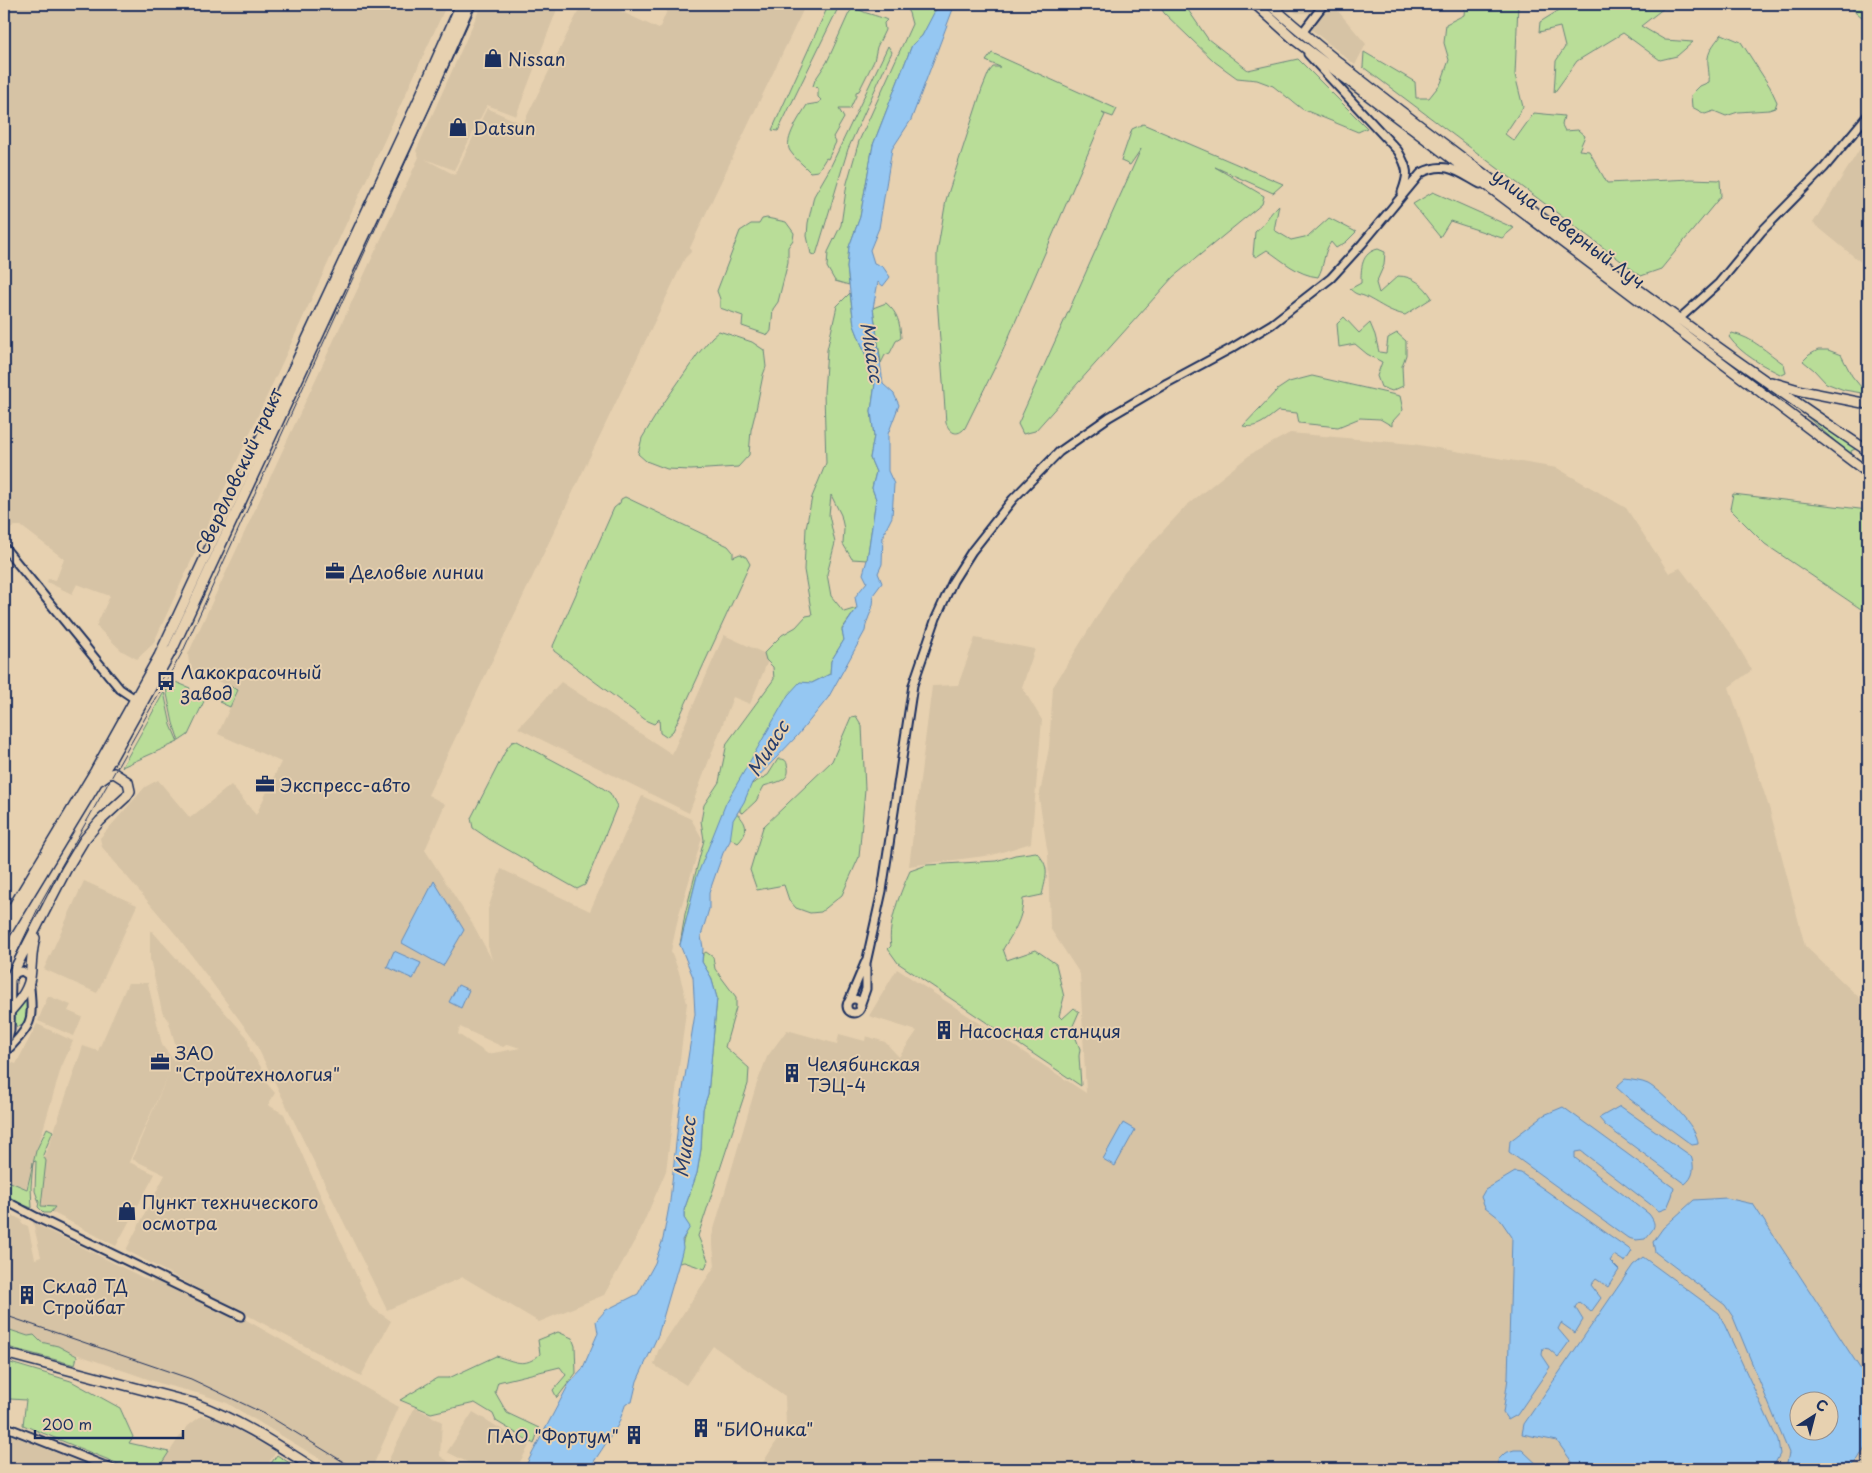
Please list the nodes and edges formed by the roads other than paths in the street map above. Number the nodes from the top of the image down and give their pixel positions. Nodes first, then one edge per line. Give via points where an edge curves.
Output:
1 (461, 4) edge
2 (470, 4) edge
3 (1254, 4) edge
4 (1269, 4) edge
5 (1324, 4) edge
6 (1299, 37) junction
7 (1868, 116) edge
8 (1494, 191) junction
9 (1402, 195) junction
10 (1678, 320) junction
11 (1762, 380) junction
12 (1868, 404) edge
13 (1868, 451) edge
14 (1857, 464) junction
15 (1868, 473) edge
16 (4, 547) edge
17 (138, 702) junction
18 (110, 761) junction
19 (114, 773) junction
20 (98, 781) junction
21 (41, 919) junction
22 (4, 922) edge
23 (4, 936) edge
24 (866, 963) junction
25 (11, 979) junction
26 (30, 979) junction
27 (4, 990) edge
28 (849, 1001) junction
29 (860, 1006) junction
30 (8, 1016) edge
31 (27, 1024) junction
32 (4, 1053) edge
33 (4, 1200) edge
34 (241, 1316) dead end
35 (4, 1353) edge
36 (4, 1426) edge
37 (113, 1469) edge
38 (315, 1469) edge

1 - 17 main road, Свердловский тракт
2 - 17 main road, Свердловский тракт via 178,638
3 - 6 main road, улица Северный Луч
4 - 6 main road, улица Северный Луч
5 - 6 street
6 - 8 main road, улица Северный Луч
6 - 9 street via 1398,151 1408,174
6 - 10 main road, улица Северный Луч
7 - 10 street via 1718,283
8 - 9 street via 1448,167 1440,167 1421,173
8 - 14 main road, улица Северный Луч
9 - 24 street via 1330,278 1272,324 1109,417 1059,452 1013,499 972,551 953,581 936,618 913,685 882,891
10 - 11 main road, улица Северный Луч
11 - 12 main road
11 - 13 main road, улица Северный Луч
13 - 14 main road via 1857,452 1854,459
14 - 15 main road, улица Северный Луч
16 - 17 street via 120,689
17 - 18 main road, Свердловский тракт
17 - 22 main road, Свердловский тракт
18 - 19 main road
18 - 20 main road, Свердловский тракт
19 - 20 main road
19 - 21 main road via 128,782 130,791 84,840
20 - 23 main road, Свердловский тракт
21 - 25 main road
21 - 26 main road via 32,947
24 - 28 street
24 - 29 street via 866,989
25 - 26 street via 22,971
25 - 27 main road
25 - 30 street
26 - 30 main road
26 - 31 street via 31,1018
28 - 29 street via 856,1000
28 - 29 street via 847,1007 852,1012 857,1012
30 - 31 street via 15,1028
30 - 32 street via 9,1039
31 - 32 street
33 - 34 street
35 - 38 main road via 207,1408 245,1425
36 - 37 street

